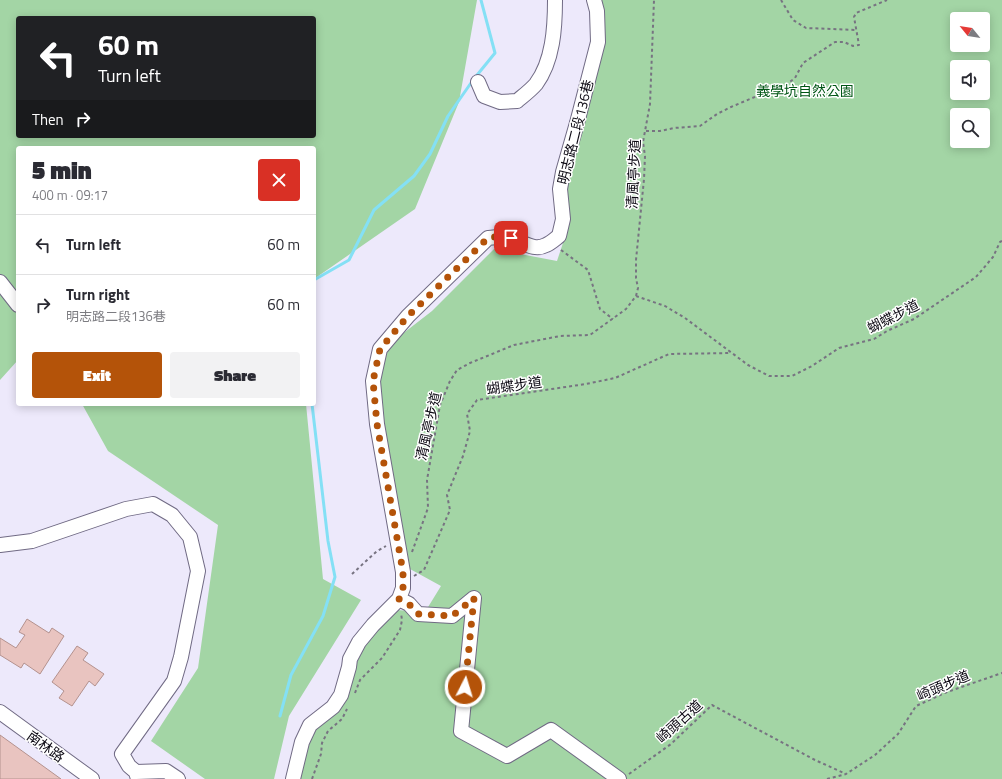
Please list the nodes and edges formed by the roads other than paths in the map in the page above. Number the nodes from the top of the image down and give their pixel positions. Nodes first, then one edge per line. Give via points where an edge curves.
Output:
1 (556, 0) edge
2 (594, 0) edge
3 (478, 82) dead end
4 (0, 282) edge
5 (16, 302) edge
6 (0, 545) edge
7 (401, 600) junction
8 (2, 717) edge
9 (137, 775) edge
10 (624, 777) edge
11 (92, 779) edge
12 (178, 779) edge
13 (293, 779) edge

1 - 3 street via 555,28 546,66 535,84 518,101 500,102 484,96
2 - 7 street, 明志路二段136巷 via 598,11 598,42 563,172 560,189 563,219 559,236 537,248 511,238 488,238 408,316 380,349 373,381 377,424 403,572
4 - 5 street
6 - 9 street via 32,541 126,509 153,504 172,515 190,537 198,571 174,681 122,754
7 - 10 street via 418,614 452,616 474,598 461,731 507,756 551,730
7 - 13 street via 373,625 359,642 350,659 341,695 333,707 310,725 302,742
8 - 11 street, 南林路
9 - 12 street via 166,771

